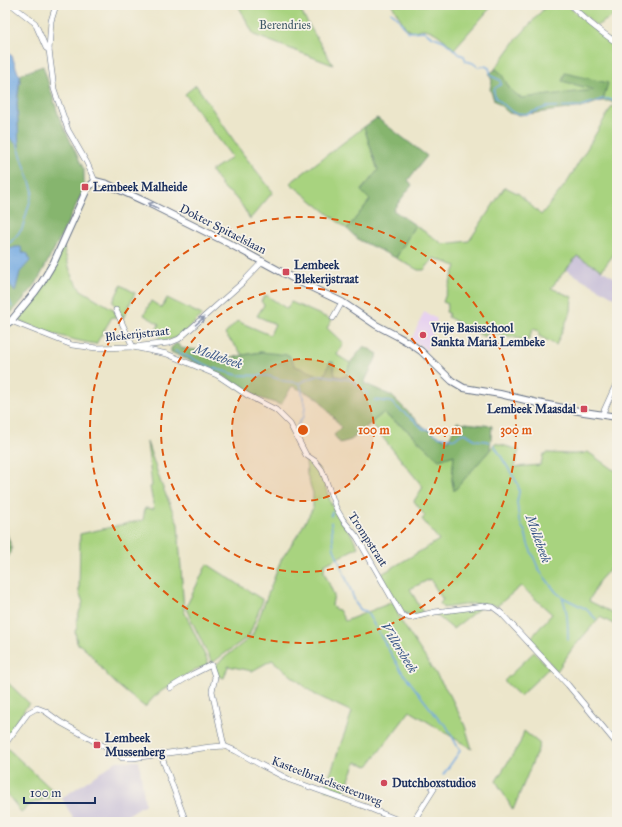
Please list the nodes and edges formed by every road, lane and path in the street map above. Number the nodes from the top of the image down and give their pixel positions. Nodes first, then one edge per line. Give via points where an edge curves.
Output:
1 (12, 5) edge
2 (56, 5) edge
3 (571, 5) edge
4 (617, 43) edge
5 (49, 50) junction
6 (95, 181) junction
7 (263, 261) junction
8 (342, 302) junction
9 (116, 310) dead end
10 (333, 318) dead end
11 (11, 321) junction
12 (5, 325) edge
13 (169, 343) junction
14 (133, 347) junction
15 (167, 354) junction
16 (617, 382) edge
17 (602, 415) junction
18 (617, 417) edge
19 (170, 688) dead end
20 (5, 744) edge
21 (617, 744) edge
22 (224, 746) junction
23 (161, 755) junction
24 (435, 784) dead end
25 (186, 822) edge
26 (403, 822) edge
27 (413, 822) edge

1 - 5 street via 34,23
2 - 5 street via 51,21
3 - 4 street
5 - 6 street via 54,89 68,130
7 -> 6 street, Dokter Spitaelslaan via 146,202
6 - 11 street via 87,189 54,262 42,282
7 - 8 street, Dokter Spitaelslaan
13 -> 7 street, Blekerijstraat via 179,339 231,294
8 - 10 street
8 - 17 street, Dokter Spitaelslaan via 421,351 452,381 464,388
9 - 14 street
11 - 12 street
11 - 14 street, Blekerijstraat via 72,345 97,348
13 - 14 street, Blekerijstraat
13 - 15 street via 166,348
14 - 15 street, Trompstraat
15 - 21 street, Trompstraat via 217,376 276,410 290,424 306,455 322,470 336,508 357,537 401,614 410,618 434,612 484,606 493,608 501,613 563,679
16 - 17 street
17 - 18 street, Dokter Spitaelslaan
19 - 22 street via 211,665 215,677 212,691
20 - 23 street via 28,713 37,708 122,758
22 - 23 street
22 - 26 street, Kasteelbrakelsesteenweg via 290,780
23 - 25 street
24 - 27 street

